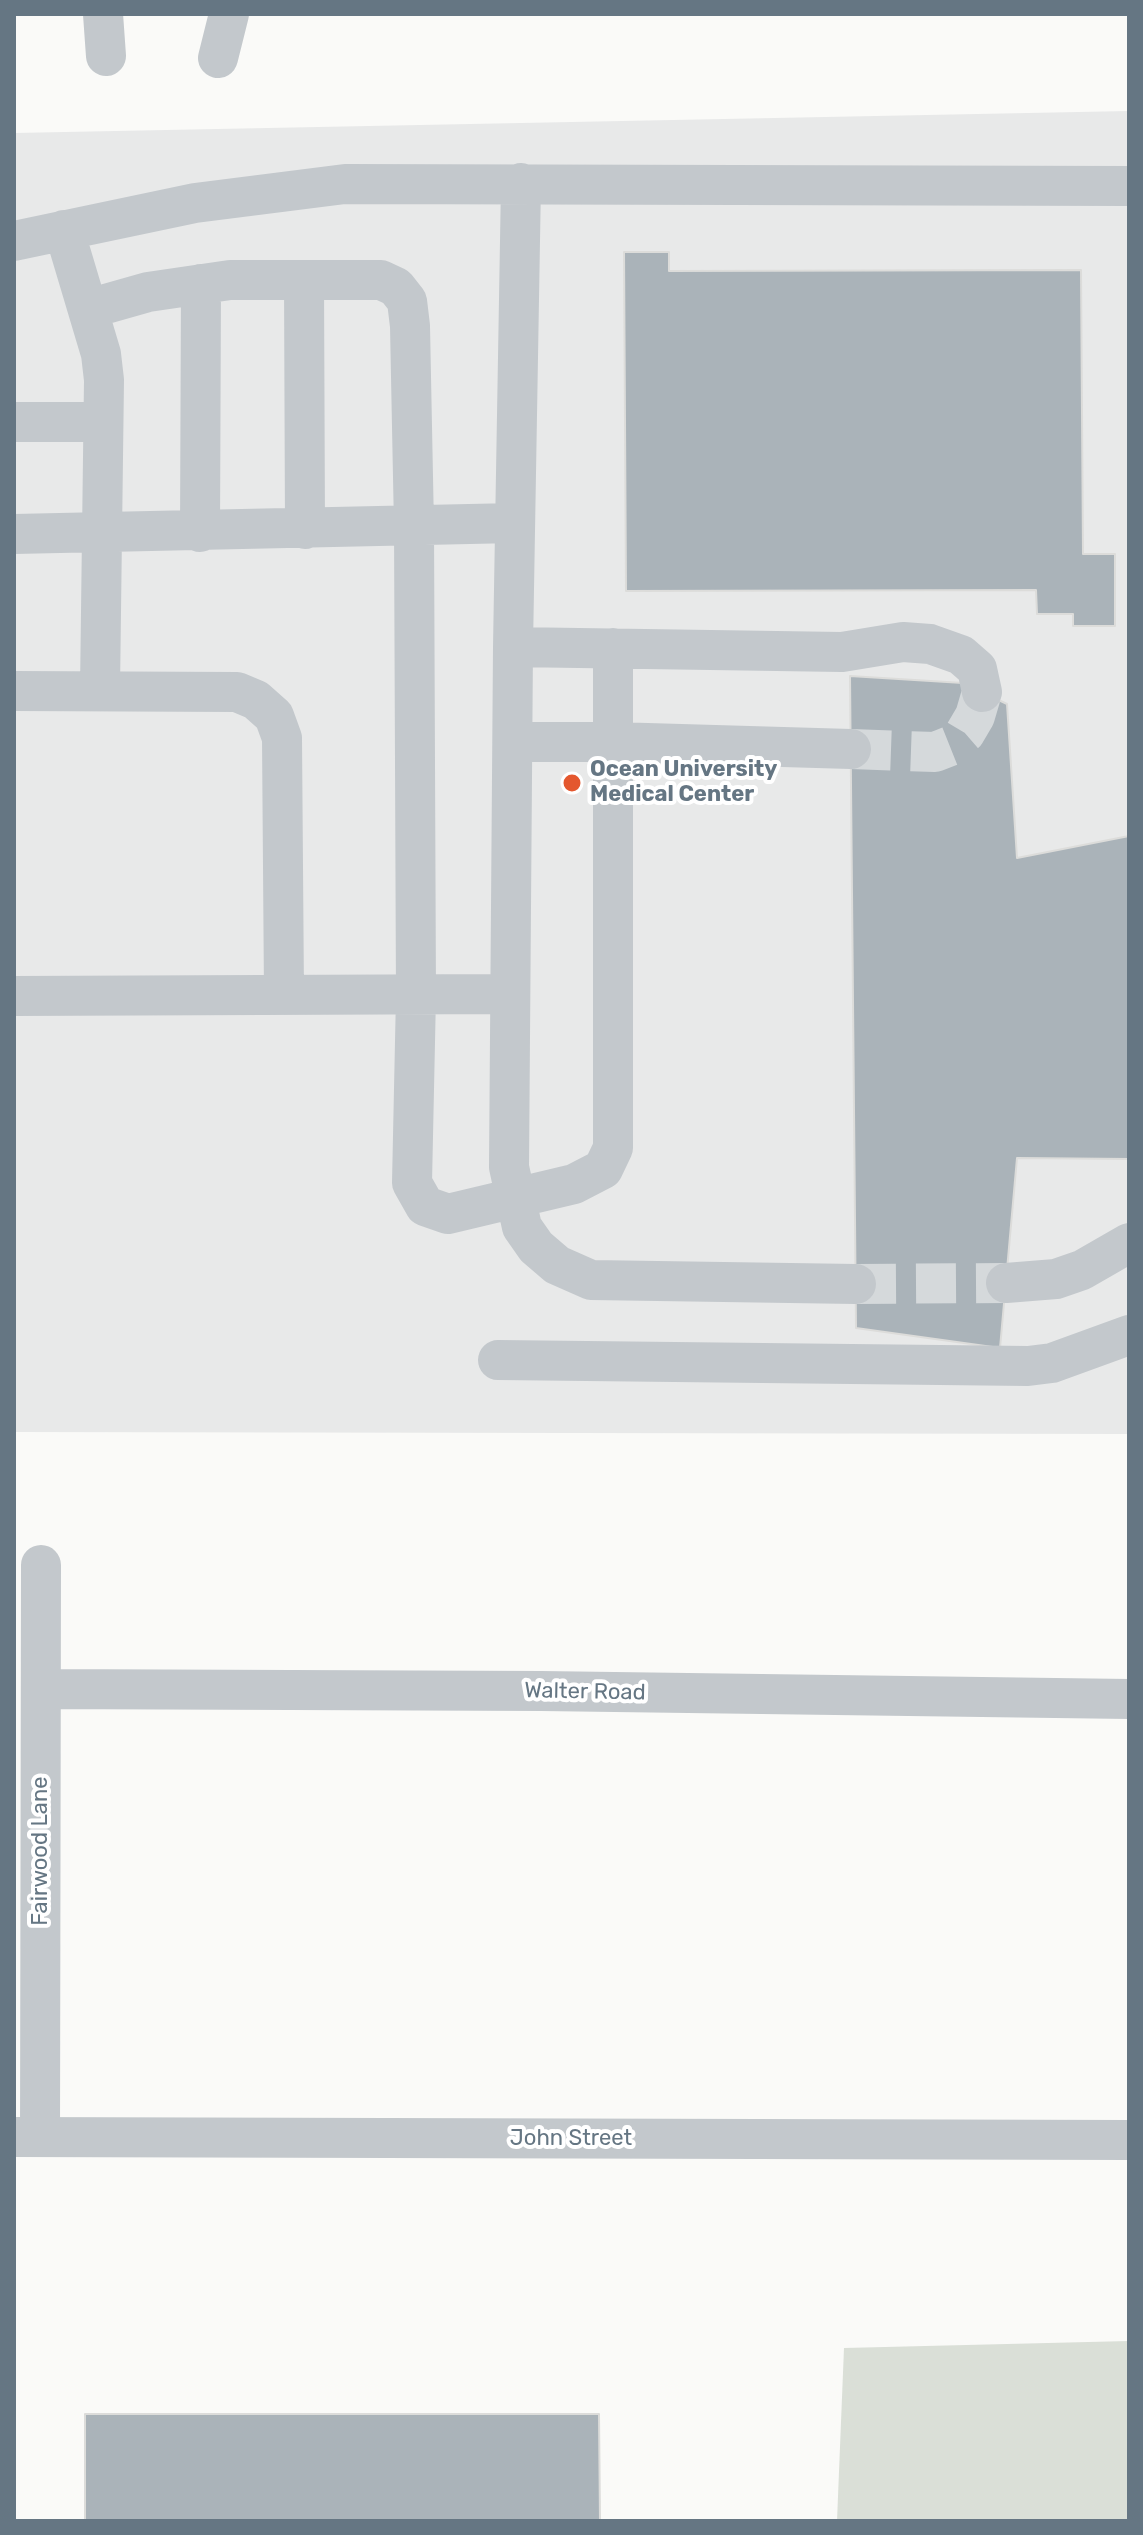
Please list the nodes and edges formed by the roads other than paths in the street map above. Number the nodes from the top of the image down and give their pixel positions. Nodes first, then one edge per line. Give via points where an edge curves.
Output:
1 (103, 14) edge
2 (229, 14) edge
3 (106, 56) dead end
4 (218, 58) dead end
5 (521, 183) junction
6 (1129, 186) edge
7 (64, 230) junction
8 (14, 241) edge
9 (304, 280) junction
10 (201, 284) junction
11 (88, 309) junction
12 (14, 422) edge
13 (103, 422) junction
14 (515, 523) junction
15 (414, 527) junction
16 (305, 529) junction
17 (200, 532) junction
18 (14, 534) edge
19 (102, 534) junction
20 (513, 647) junction
21 (613, 648) junction
22 (100, 689) junction
23 (14, 691) edge
24 (982, 692) dead end
25 (513, 742) junction
26 (613, 742) junction
27 (851, 749) tunnel mouth
28 (509, 994) junction
29 (284, 995) junction
30 (416, 995) junction
31 (14, 996) edge
32 (514, 1199) junction
33 (1129, 1243) edge
34 (1006, 1283) tunnel mouth
35 (856, 1284) tunnel mouth
36 (1129, 1335) edge
37 (498, 1360) dead end
38 (41, 1565) dead end
39 (41, 1689) junction
40 (1129, 1699) edge
41 (27, 2137) edge
42 (1129, 2140) edge

1 - 3 street
2 - 4 street
5 - 6 street
5 - 7 street via 345,184 195,203
5 - 14 street
7 - 8 street
7 - 11 street
9 - 10 street
9 - 15 street via 381,280 407,301
9 - 16 street
10 - 11 street
10 - 17 street
11 - 13 street via 101,354
12 - 13 street
13 - 19 street
14 - 15 street
14 - 20 street
15 - 16 street
15 - 30 street
16 - 17 street
17 - 19 street
18 - 19 street
19 - 22 street
20 - 21 street
20 - 25 street
21 - 24 street via 842,652 903,642 930,644 961,655 977,669
21 - 26 street
22 - 23 street
22 - 29 street via 237,692 274,716 282,738
25 - 26 street
25 - 28 street
26 - 27 street
26 - 32 street via 613,1148 603,1169 574,1184
28 - 30 street
28 - 32 street via 509,1167
29 - 30 street
29 - 31 street
30 - 32 street via 412,1183 425,1206 448,1214
32 - 35 street via 522,1227 536,1247 557,1265 591,1280
33 - 34 street via 1056,1279
36 - 37 street via 1052,1363 1028,1366
38 - 39 street, Fairwood Lane
39 - 40 street, Walter Road
39 - 41 street, Fairwood Lane
41 - 42 street, John Street

